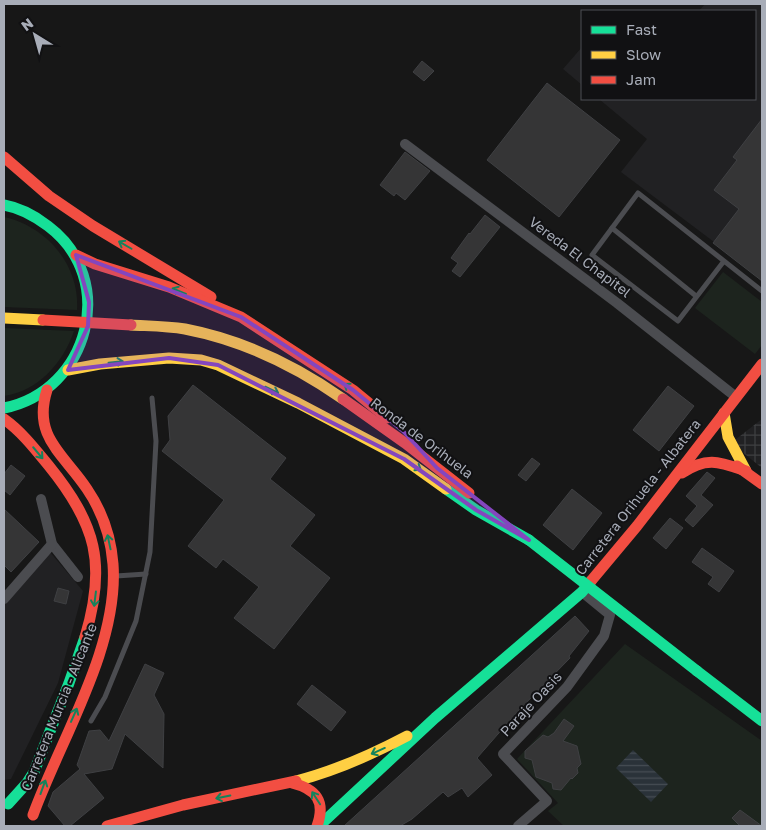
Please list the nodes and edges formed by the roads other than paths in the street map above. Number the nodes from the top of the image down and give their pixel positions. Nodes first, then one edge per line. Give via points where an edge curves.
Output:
1 (405, 144) dead end
2 (4, 157) edge
3 (5, 204) edge
4 (612, 228) junction
5 (76, 255) junction
6 (724, 261) junction
7 (762, 291) edge
8 (696, 296) junction
9 (241, 317) junction
10 (4, 318) edge
11 (762, 364) edge
12 (68, 370) junction
13 (47, 390) junction
14 (736, 396) junction
15 (152, 398) dead end
16 (4, 408) edge
17 (724, 413) junction
18 (4, 419) edge
19 (713, 442) junction
20 (437, 468) junction
21 (746, 471) junction
22 (673, 480) junction
23 (762, 484) edge
24 (41, 499) dead end
25 (529, 540) junction
26 (52, 544) junction
27 (146, 574) junction
28 (113, 576) junction
29 (78, 577) dead end
30 (582, 592) junction
31 (4, 599) edge
32 (733, 697) junction
33 (762, 708) edge
34 (435, 718) junction
35 (91, 721) dead end
36 (762, 721) edge
37 (292, 783) junction
38 (18, 807) edge
39 (41, 826) edge
40 (108, 826) edge
41 (318, 826) edge
42 (518, 826) edge

1 - 14 street, Vereda El Chapitel via 618,303
9 -> 2 main road via 93,226 49,196
3 - 5 main road via 29,212 47,223 64,238
4 - 6 lane via 638,193
4 - 8 lane
4 - 8 lane via 592,255 678,321
9 -> 5 main road via 169,287
5 - 12 main road via 85,278 88,326
6 - 7 lane
6 - 8 lane
20 -> 9 main road via 402,431 354,390
10 - 20 main road, Ronda de Orihuela, bridge via 184,329 224,340 299,371
11 - 14 main road, Carretera Orihuela - Albatera
12 - 13 main road
12 -> 25 main road via 169,358 187,358 218,365 298,402 388,450 476,510
13 - 16 main road
28 -> 13 main road, Carretera Murcia - Alicante via 108,537 93,499 44,426 43,404
14 - 17 main road, Carretera Orihuela - Albatera
15 - 27 lane via 156,441
17 - 19 main road, Carretera Orihuela - Albatera
17 - 21 main road via 726,438
18 -> 38 main road, Carretera Murcia - Alicante via 34,448 75,502 90,533 96,572 94,608 89,627 70,682
19 - 21 main road via 728,449
19 - 21 main road via 707,447 713,453
19 - 22 main road, Carretera Orihuela - Albatera
20 - 25 main road, Ronda de Orihuela
21 - 22 main road via 710,460 696,463
21 - 23 main road
22 - 30 main road, Carretera Orihuela - Albatera
24 - 26 street
25 - 32 main road, Ronda de Orihuela, bridge
26 - 29 street
26 - 31 street
27 - 28 lane
27 - 35 lane via 136,621 105,697
38 -> 28 main road, Carretera Murcia - Alicante via 47,776 82,696 104,638 112,602
30 - 34 main road, Carretera Orihuela - Albatera
30 - 42 street, Paraje Oasis via 610,616 604,636 567,687 503,754 547,801
32 - 33 main road
32 - 36 main road, Ronda de Orihuela
34 -> 37 main road via 395,743 346,765
34 - 41 main road
37 -> 40 main road via 143,814
41 -> 37 main road via 321,806 316,796 308,788
38 - 39 main road

